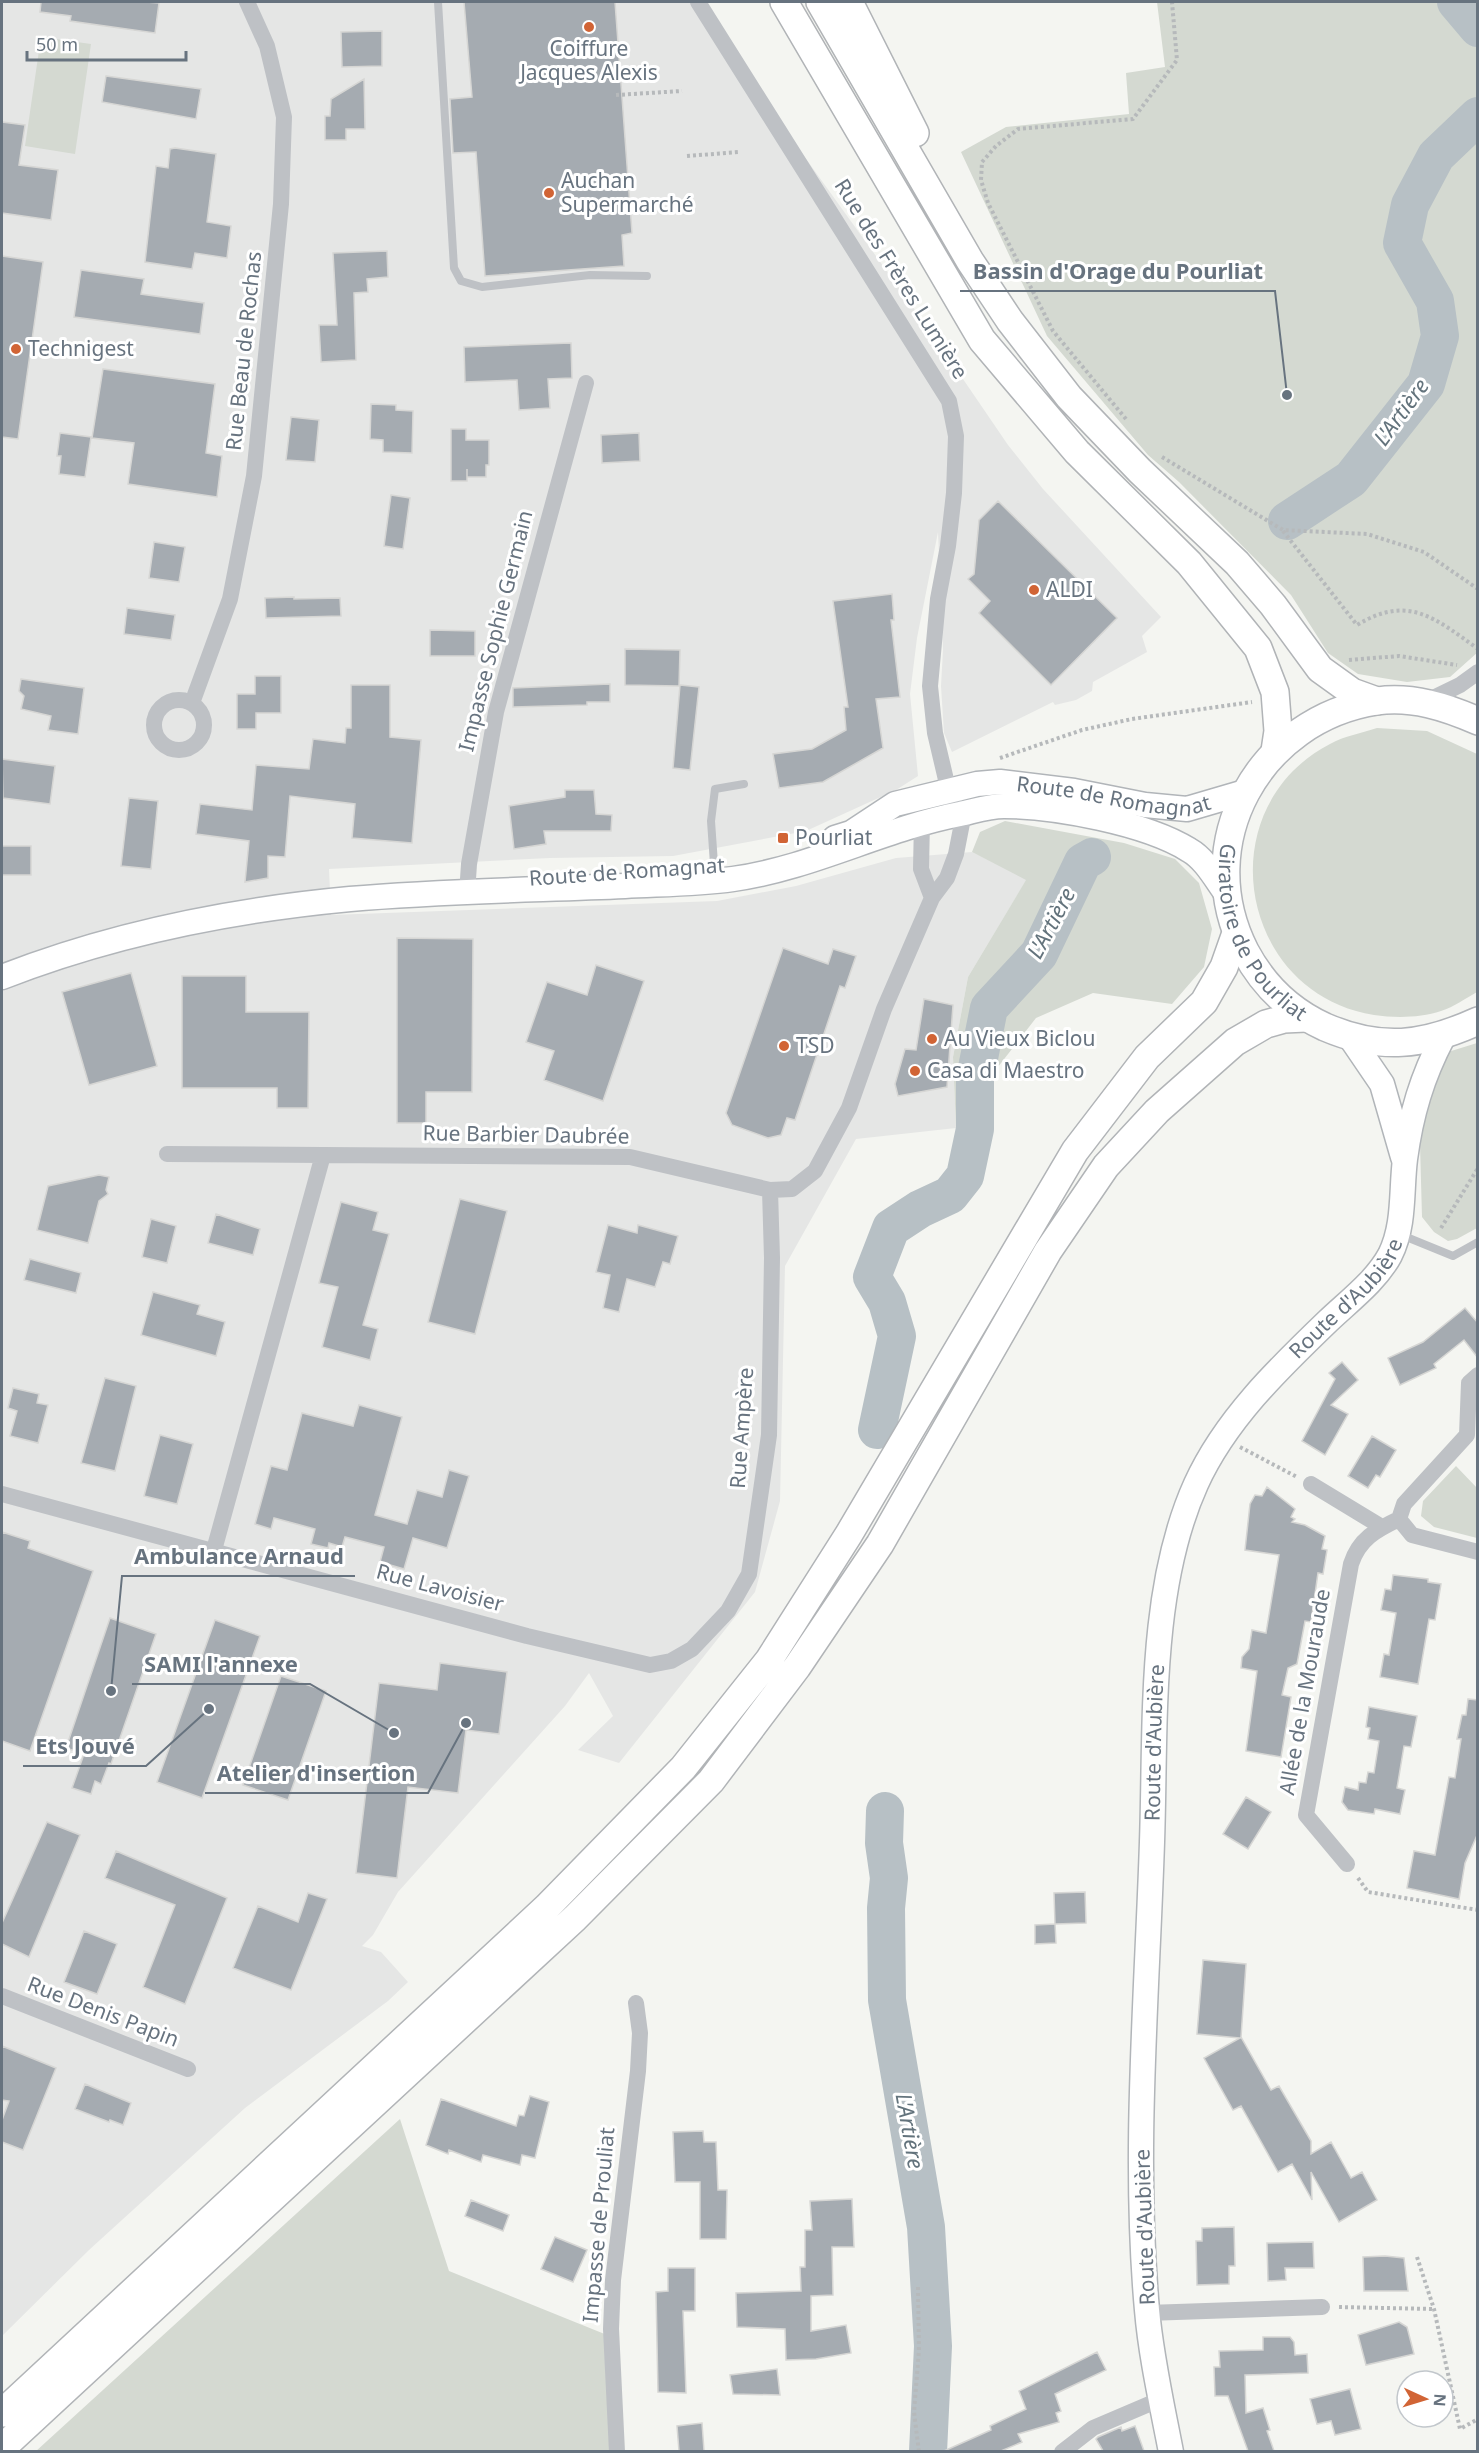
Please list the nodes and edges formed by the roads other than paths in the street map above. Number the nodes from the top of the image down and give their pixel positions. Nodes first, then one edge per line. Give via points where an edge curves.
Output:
1 (247, 2) edge
2 (438, 2) edge
3 (698, 2) edge
4 (784, 2) edge
5 (820, 2) edge
6 (849, 2) edge
7 (970, 261) junction
8 (647, 276) dead end
9 (586, 383) dead end
10 (1477, 672) edge
11 (1377, 701) junction
12 (1425, 702) junction
13 (192, 703) dead end
14 (1478, 721) edge
15 (1275, 751) junction
16 (744, 784) dead end
17 (1245, 792) junction
18 (955, 801) junction
19 (922, 821) junction
20 (714, 875) junction
21 (467, 888) junction
22 (1226, 893) junction
23 (932, 898) junction
24 (207, 913) junction
25 (1236, 933) junction
26 (2, 960) edge
27 (2, 977) edge
28 (1306, 1018) junction
29 (1478, 1021) edge
30 (1350, 1037) junction
31 (1443, 1037) junction
32 (166, 1154) dead end
33 (323, 1155) junction
34 (1405, 1162) junction
35 (770, 1190) junction
36 (1397, 1233) junction
37 (1478, 1242) edge
38 (1478, 1375) edge
39 (1304, 1480) road end
40 (2, 1494) edge
41 (1399, 1520) junction
42 (1382, 1527) junction
43 (214, 1550) junction
44 (1478, 1552) edge
45 (692, 1649) joint
46 (1347, 1864) road end
47 (2, 1996) edge
48 (636, 2003) dead end
49 (188, 2069) dead end
50 (1322, 2307) road end
51 (1147, 2313) junction
52 (1161, 2399) junction
53 (2, 2413) edge
54 (2, 2448) edge
55 (617, 2451) edge
56 (1062, 2451) edge
57 (1171, 2451) edge

1 - 13 street, Rue Beau de Rochas via 267,46 284,117 281,204 254,476 230,599
2 - 8 lane via 454,268 461,281 482,286 590,275
3 - 18 street, Rue des Frères Lumière via 950,401 956,436 954,493 930,686 935,733
4 - 15 main road via 982,340 1077,452 1190,563 1258,648 1275,692
5 - 7 main road
6 - 7 main road via 933,168
7 - 11 main road via 1069,397 1140,471 1237,562 1320,669 1352,692
9 - 21 street, Impasse Sophie Germain via 496,712
10 - 12 street
11 - 12 main road, Giratoire de Pourliat
11 - 15 main road, Giratoire de Pourliat via 1340,710 1305,727
12 - 14 main road, Giratoire de Pourliat
15 - 17 main road, Giratoire de Pourliat
16 - 20 lane via 714,789
17 - 18 main road, Route de Romagnat via 1187,809 999,782
17 - 22 main road, Giratoire de Pourliat via 1228,841
18 - 19 main road, Route de Romagnat
18 - 20 main road, Route de Romagnat via 895,804 851,833
18 - 22 main road, Route de Romagnat via 1034,807 1127,825 1190,850 1207,865
18 - 23 street, Rue Barbier Daubrée via 956,854
19 - 20 main road, Route de Romagnat via 831,855 760,874
19 - 23 street via 921,869
20 - 21 main road, Route de Romagnat
21 - 24 main road, Route de Romagnat
22 - 25 main road, Giratoire de Pourliat
23 - 35 street, Rue Barbier Daubrée via 884,1009 849,1108 815,1171 792,1189
24 - 26 main road via 60,942
24 - 27 main road
25 - 28 main road, Giratoire de Pourliat via 1253,967
25 - 53 main road via 1224,967 1204,1002 1148,1057 1075,1151 849,1534 775,1650 683,1768 538,1915
28 - 30 main road, Giratoire de Pourliat
28 - 54 main road via 1266,1024 1235,1041 1157,1111 1106,1166 1048,1251 880,1544 797,1667 711,1781 575,1918
29 - 31 main road, Giratoire de Pourliat
30 - 31 main road, Giratoire de Pourliat via 1396,1044
30 - 34 main road, Route d'Aubière via 1382,1084
31 - 34 main road, Route d'Aubière via 1426,1068 1415,1101
32 - 33 street, Rue Barbier Daubrée
33 - 35 street, Rue Barbier Daubrée via 630,1157
33 - 43 street
34 - 36 main road, Route d'Aubière
35 - 45 street, Rue Ampère via 769,1435 749,1574 728,1611
36 - 37 lane via 1453,1256
36 - 51 main road, Route d'Aubière via 1390,1256 1372,1279 1275,1371 1232,1424 1196,1484 1166,1575 1158,1677 1140,2190
38 - 41 street via 1469,1383 1467,1435 1404,1504
39 - 42 street
40 - 43 street, Rue Lavoisier
41 - 42 street, Allée de la Mouraude
41 - 44 street via 1412,1535
42 - 46 street, Allée de la Mouraude via 1364,1539 1351,1564 1306,1815
43 - 45 street, Rue Lavoisier via 527,1636 650,1665 671,1661
47 - 49 street, Rue Denis Papin
48 - 55 street, Impasse de Prouliat via 640,2033 638,2071 613,2280 611,2329
50 - 51 street
51 - 52 main road, Route d'Aubière
52 - 56 street via 1093,2428
52 - 57 main road, Route d'Aubière

